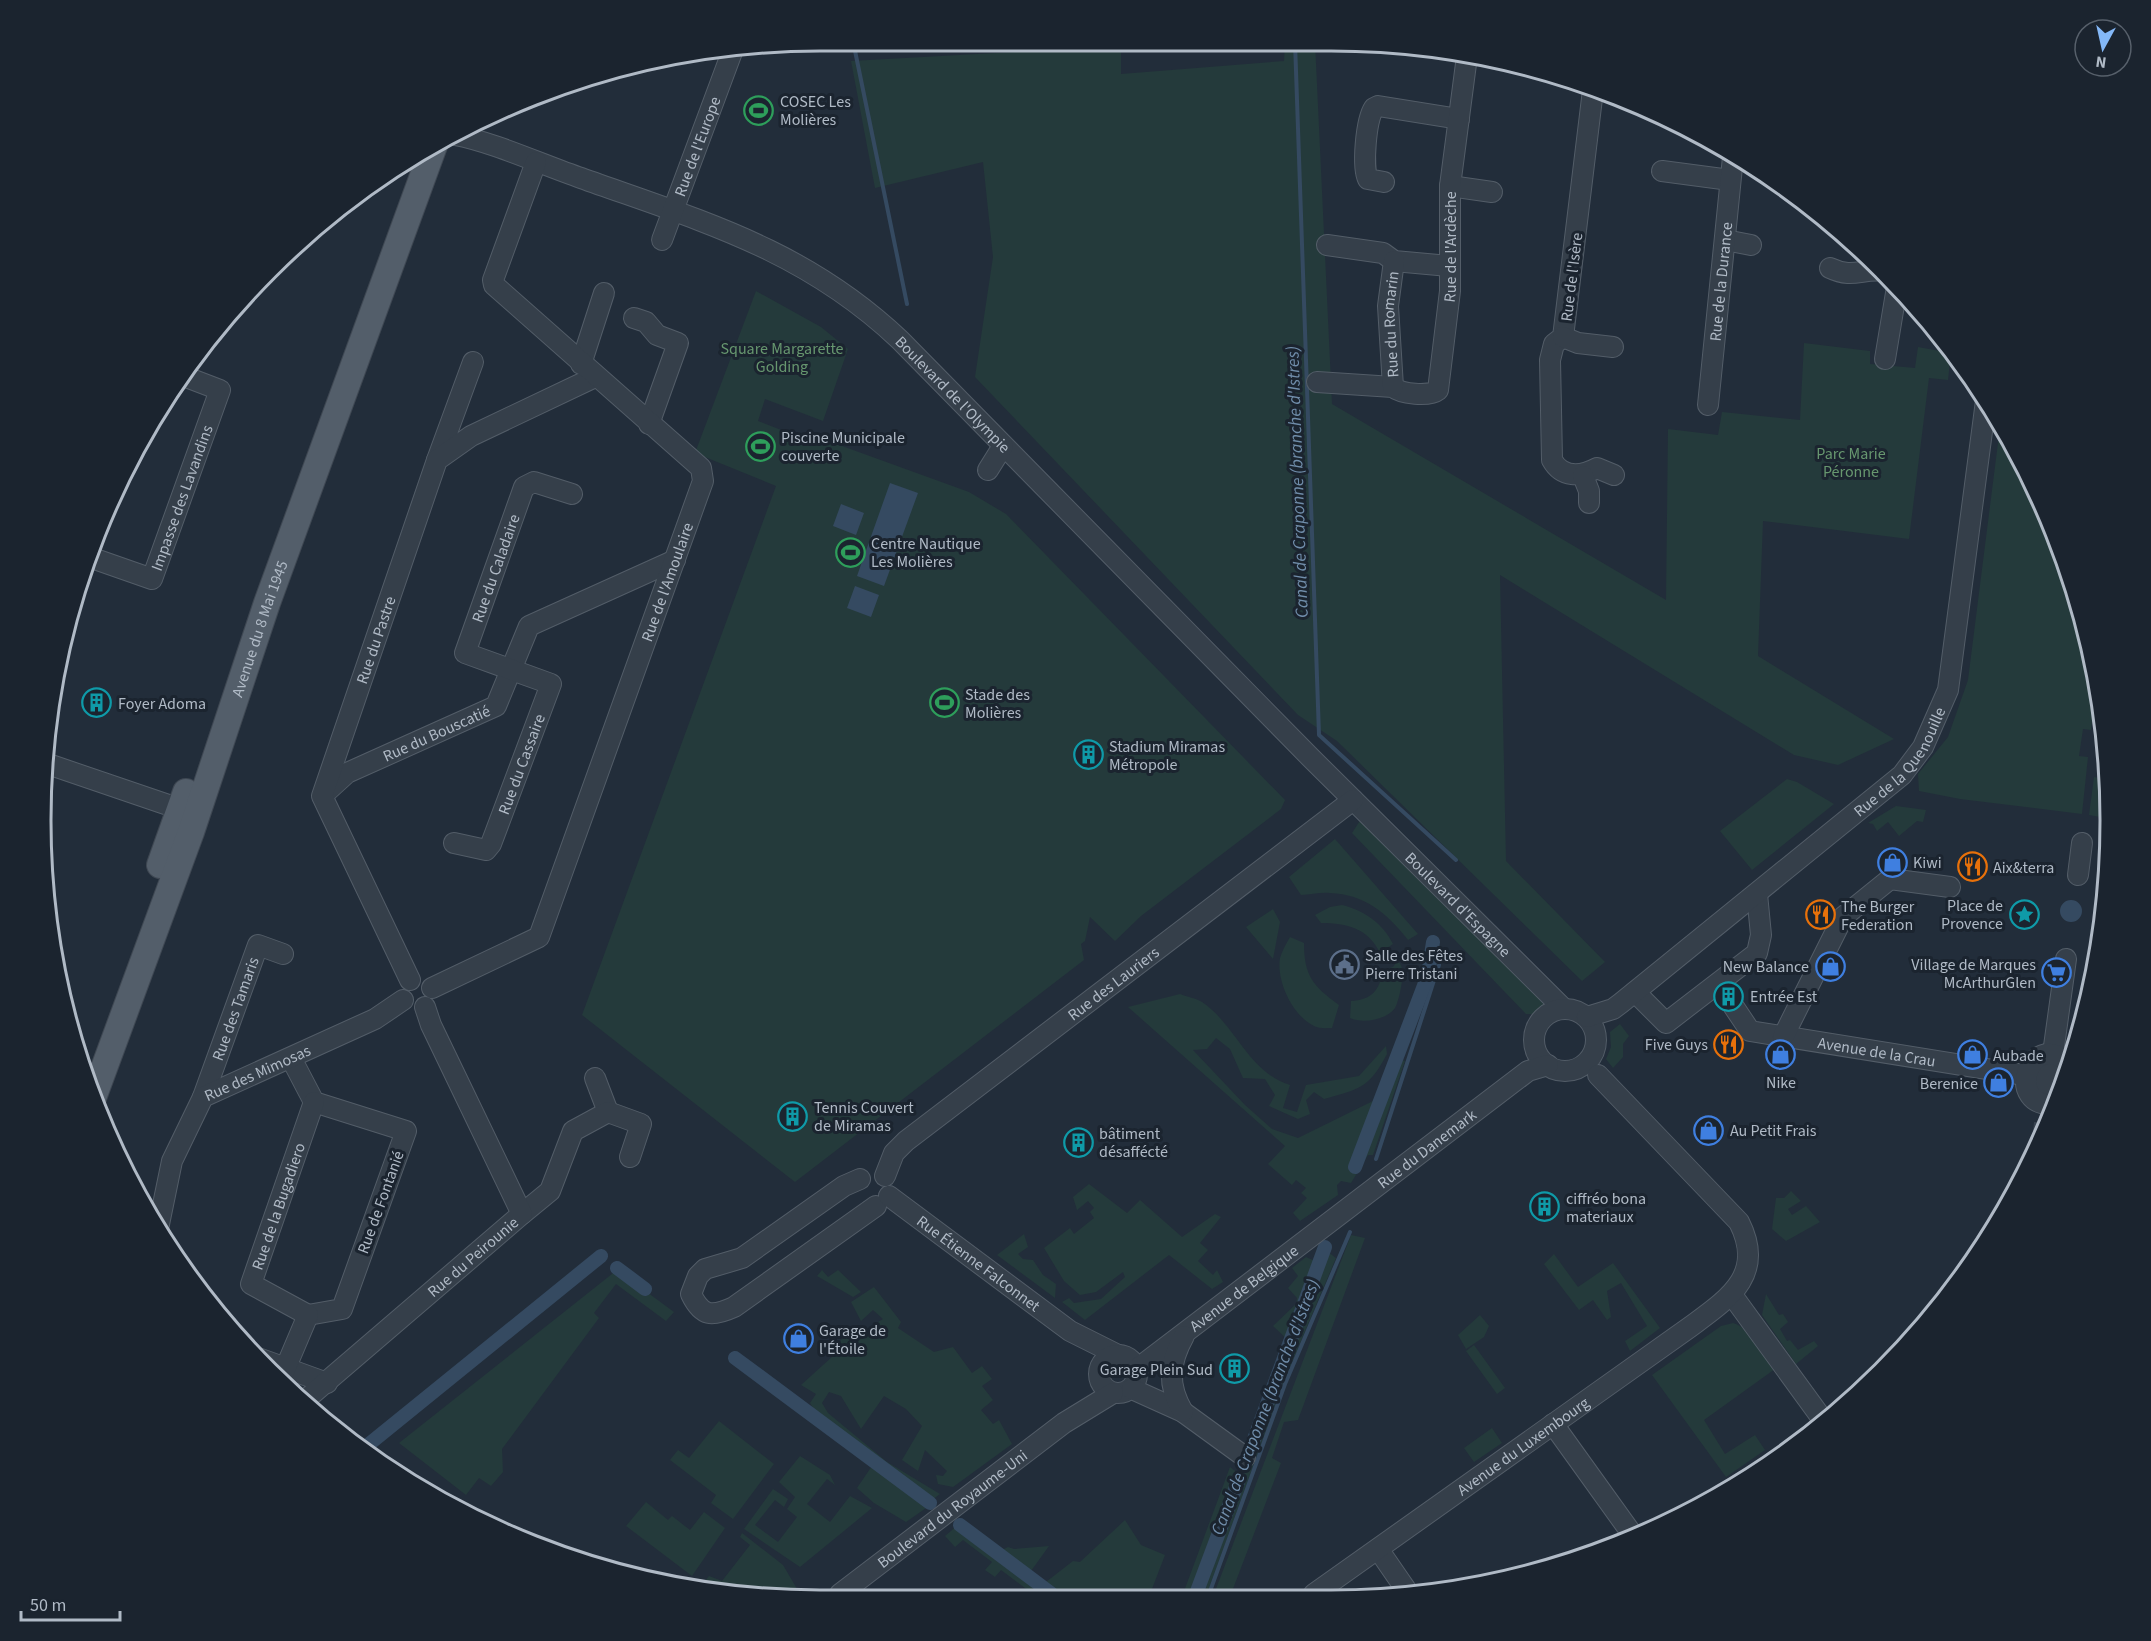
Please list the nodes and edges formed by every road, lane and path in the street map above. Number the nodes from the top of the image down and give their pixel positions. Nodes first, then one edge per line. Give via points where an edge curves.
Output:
1 (730, 57) edge
2 (1466, 64) edge
3 (1592, 97) edge
4 (1459, 119) junction
5 (465, 138) edge
6 (536, 162) junction
7 (420, 164) edge
8 (421, 164) edge
9 (1732, 165) edge
10 (1662, 171) dead end
11 (1730, 180) junction
12 (1384, 182) dead end
13 (1450, 186) junction
14 (1492, 192) dead end
15 (673, 212) junction
16 (662, 240) dead end
17 (1725, 240) junction
18 (1327, 245) dead end
19 (1751, 245) dead end
20 (1394, 261) junction
21 (1449, 266) junction
22 (1830, 268) dead end
23 (1868, 270) edge
24 (604, 293) dead end
25 (1895, 298) edge
26 (634, 318) dead end
27 (1563, 337) junction
28 (1613, 347) dead end
29 (1885, 360) dead end
30 (473, 362) dead end
31 (588, 370) junction
32 (191, 379) edge
33 (1317, 382) dead end
34 (1393, 387) junction
35 (1708, 405) dead end
36 (1984, 415) edge
37 (649, 424) junction
38 (1003, 446) junction
39 (437, 460) junction
40 (988, 470) dead end
41 (1614, 475) dead end
42 (1583, 476) junction
43 (572, 494) dead end
44 (1589, 503) dead end
45 (97, 560) edge
46 (675, 560) junction
47 (512, 670) junction
48 (53, 766) edge
49 (322, 796) junction
50 (1353, 800) junction
51 (180, 810) junction
52 (454, 843) dead end
53 (2082, 843) dead end
54 (2078, 875) dead end
55 (1950, 887) dead end
56 (1757, 894) junction
57 (283, 954) dead end
58 (2066, 959) dead end
59 (410, 980) junction
60 (432, 988) junction
61 (1635, 992) junction
62 (1728, 998) dead end
63 (403, 1000) junction
64 (1555, 1005) junction
65 (425, 1007) junction
66 (1613, 1009) junction
67 (1587, 1017) junction
68 (1783, 1037) junction
69 (1596, 1042) junction
70 (1542, 1057) junction
71 (291, 1058) junction
72 (90, 1061) edge
73 (1569, 1070) junction
74 (1598, 1075) junction
75 (595, 1078) dead end
76 (2050, 1083) edge
77 (98, 1084) edge
78 (203, 1097) junction
79 (314, 1101) junction
80 (608, 1113) junction
81 (630, 1157) dead end
82 (885, 1176) junction
83 (860, 1179) junction
84 (883, 1201) junction
85 (522, 1214) junction
86 (161, 1216) edge
87 (1324, 1225) joint
88 (1732, 1296) junction
89 (308, 1315) junction
90 (1070, 1331) junction
91 (1187, 1331) junction
92 (283, 1372) edge
93 (1127, 1372) junction
94 (1099, 1373) junction
95 (287, 1375) edge
96 (327, 1383) junction
97 (310, 1396) edge
98 (1183, 1412) junction
99 (1819, 1415) edge
100 (1064, 1423) junction
101 (1553, 1424) junction
102 (1245, 1456) dead end
103 (1629, 1529) edge
104 (1378, 1549) junction
105 (1403, 1586) edge
106 (845, 1590) edge
107 (1320, 1590) edge

1 - 15 street, Rue de l'Europe
2 - 4 street, Rue de l'Ardèche
3 - 27 street, Rue de l'Isère
4 - 12 street via 1374,108 1364,168 1368,179
4 - 13 street, Rue de l'Ardèche
5 - 6 street, Boulevard de l'Olympie
6 - 15 street, Boulevard de l'Olympie
6 - 31 street, Rue de l'Amoulaire via 494,285
7 - 51 main road, Avenue du 8 Mai 1945
8 - 77 main road, Avenue du 8 Mai 1945 via 189,838
9 - 11 street, Rue de la Durance
10 - 11 street
11 - 17 street, Rue de la Durance
13 - 14 street
13 - 21 street, Rue de l'Ardèche
15 - 16 street, Rue de l'Europe
15 - 38 street, Boulevard de l'Olympie via 779,253 844,292 900,340
17 - 19 street
17 - 35 street, Rue de la Durance
18 - 20 street via 1383,253
20 - 21 street
20 - 34 street, Rue du Romarin via 1388,306
21 - 34 street, Rue de l'Ardèche via 1450,291 1438,390 1427,394
22 - 23 street via 1853,275
24 - 31 street
25 - 29 street
26 - 37 street via 646,322 657,335 678,343
27 - 28 street
27 - 42 street, Rue de l'Isère via 1554,344 1550,360 1552,460 1563,472
30 - 39 street, Rue du Pastre
31 - 37 street, Rue de l'Amoulaire
31 - 39 street via 471,436
32 - 45 street, Impasse des Lavandins via 220,390 152,579
33 - 34 street
36 - 56 street, Rue de la Quenouille via 1952,664 1939,714 1923,747 1902,775
37 - 46 street, Rue de l'Amoulaire via 704,474
38 - 40 street
38 - 50 street, Boulevard de l'Olympie
39 - 49 street, Rue du Pastre
41 - 42 street via 1597,468
42 - 44 street
43 - 47 street, Rue du Caladaire via 534,482 524,487 465,653
46 - 47 street, Rue du Bouscatié via 529,626
46 - 60 street, Rue de l'Amoulaire via 539,937
47 - 49 street, Rue du Bouscatié via 496,706 347,773
47 - 52 street, Rue du Cassaire via 551,684 491,844 486,850 478,850
48 - 51 street
49 - 59 street
50 - 64 street, Boulevard d'Espagne
50 - 82 street, Rue des Lauriers via 906,1141 894,1154
51 - 72 main road, Avenue du 8 Mai 1945
53 - 54 street
55 - 68 street via 1890,879 1843,918
56 - 61 street, Rue de la Quenouille
56 - 61 street via 1761,935 1757,952 1666,1023
57 - 78 street, Rue des Tamaris via 258,945
58 - 76 street
59 - 60 street via 420,978
59 - 63 street via 403,986
60 - 65 street via 431,1001
61 - 66 street, Rue de la Quenouille
62 - 68 street, Avenue de la Crau via 1750,1031
63 - 65 street via 410,1007
63 - 71 street, Rue des Mimosas via 375,1019
64 - 67 street
64 - 70 street via 1536,1029
65 - 85 street, Rue du Peirounie
66 - 67 street, Rue de la Quenouille
66 - 69 street, Rue de la Quenouille
67 - 69 street
68 - 76 street, Avenue de la Crau
69 - 73 street via 1586,1063
69 - 74 street
70 - 73 street
70 - 87 street, Rue du Danemark
71 - 78 street, Rue des Mimosas
71 - 79 street
73 - 74 street
74 - 88 street via 1739,1222 1748,1258
75 - 80 street
78 - 86 street, Rue des Mimosas via 172,1161
79 - 89 street, Rue de la Bugadiero via 252,1284
79 - 89 street, Rue de Fontanié via 406,1131 342,1309
80 - 81 street via 641,1124
80 - 85 street via 573,1131 550,1191
82 - 83 street via 869,1173
82 - 84 street via 890,1186
83 - 84 street via 858,1196 866,1204
83 - 84 street via 844,1186 742,1258 705,1269 691,1294 698,1308 719,1314 734,1307
84 - 90 street, Rue Étienne Falconnet
85 - 96 street, Rue du Peirounie
87 - 91 street, Avenue de Belgique
88 - 99 street
88 - 101 street, Avenue du Luxembourg
89 - 92 street
90 - 93 street, Rue Étienne Falconnet
90 - 94 street, Rue Étienne Falconnet
91 - 93 street, Avenue de Belgique
91 - 98 street via 1174,1353 1171,1373 1175,1398
93 - 94 street, Rue Étienne Falconnet via 1103,1386
93 - 94 street, Boulevard du Royaume-Uni via 1107,1358
93 - 98 street, Rue Étienne Falconnet
93 - 100 street, Boulevard du Royaume-Uni
94 - 100 street, Boulevard du Royaume-Uni via 1086,1398
95 - 96 street
96 - 97 street, Rue du Peirounie
98 - 102 street, Rue Étienne Falconnet
100 - 106 street, Boulevard du Royaume-Uni
101 - 103 street
101 - 104 street, Avenue du Luxembourg
104 - 105 street
104 - 107 street, Avenue du Luxembourg

